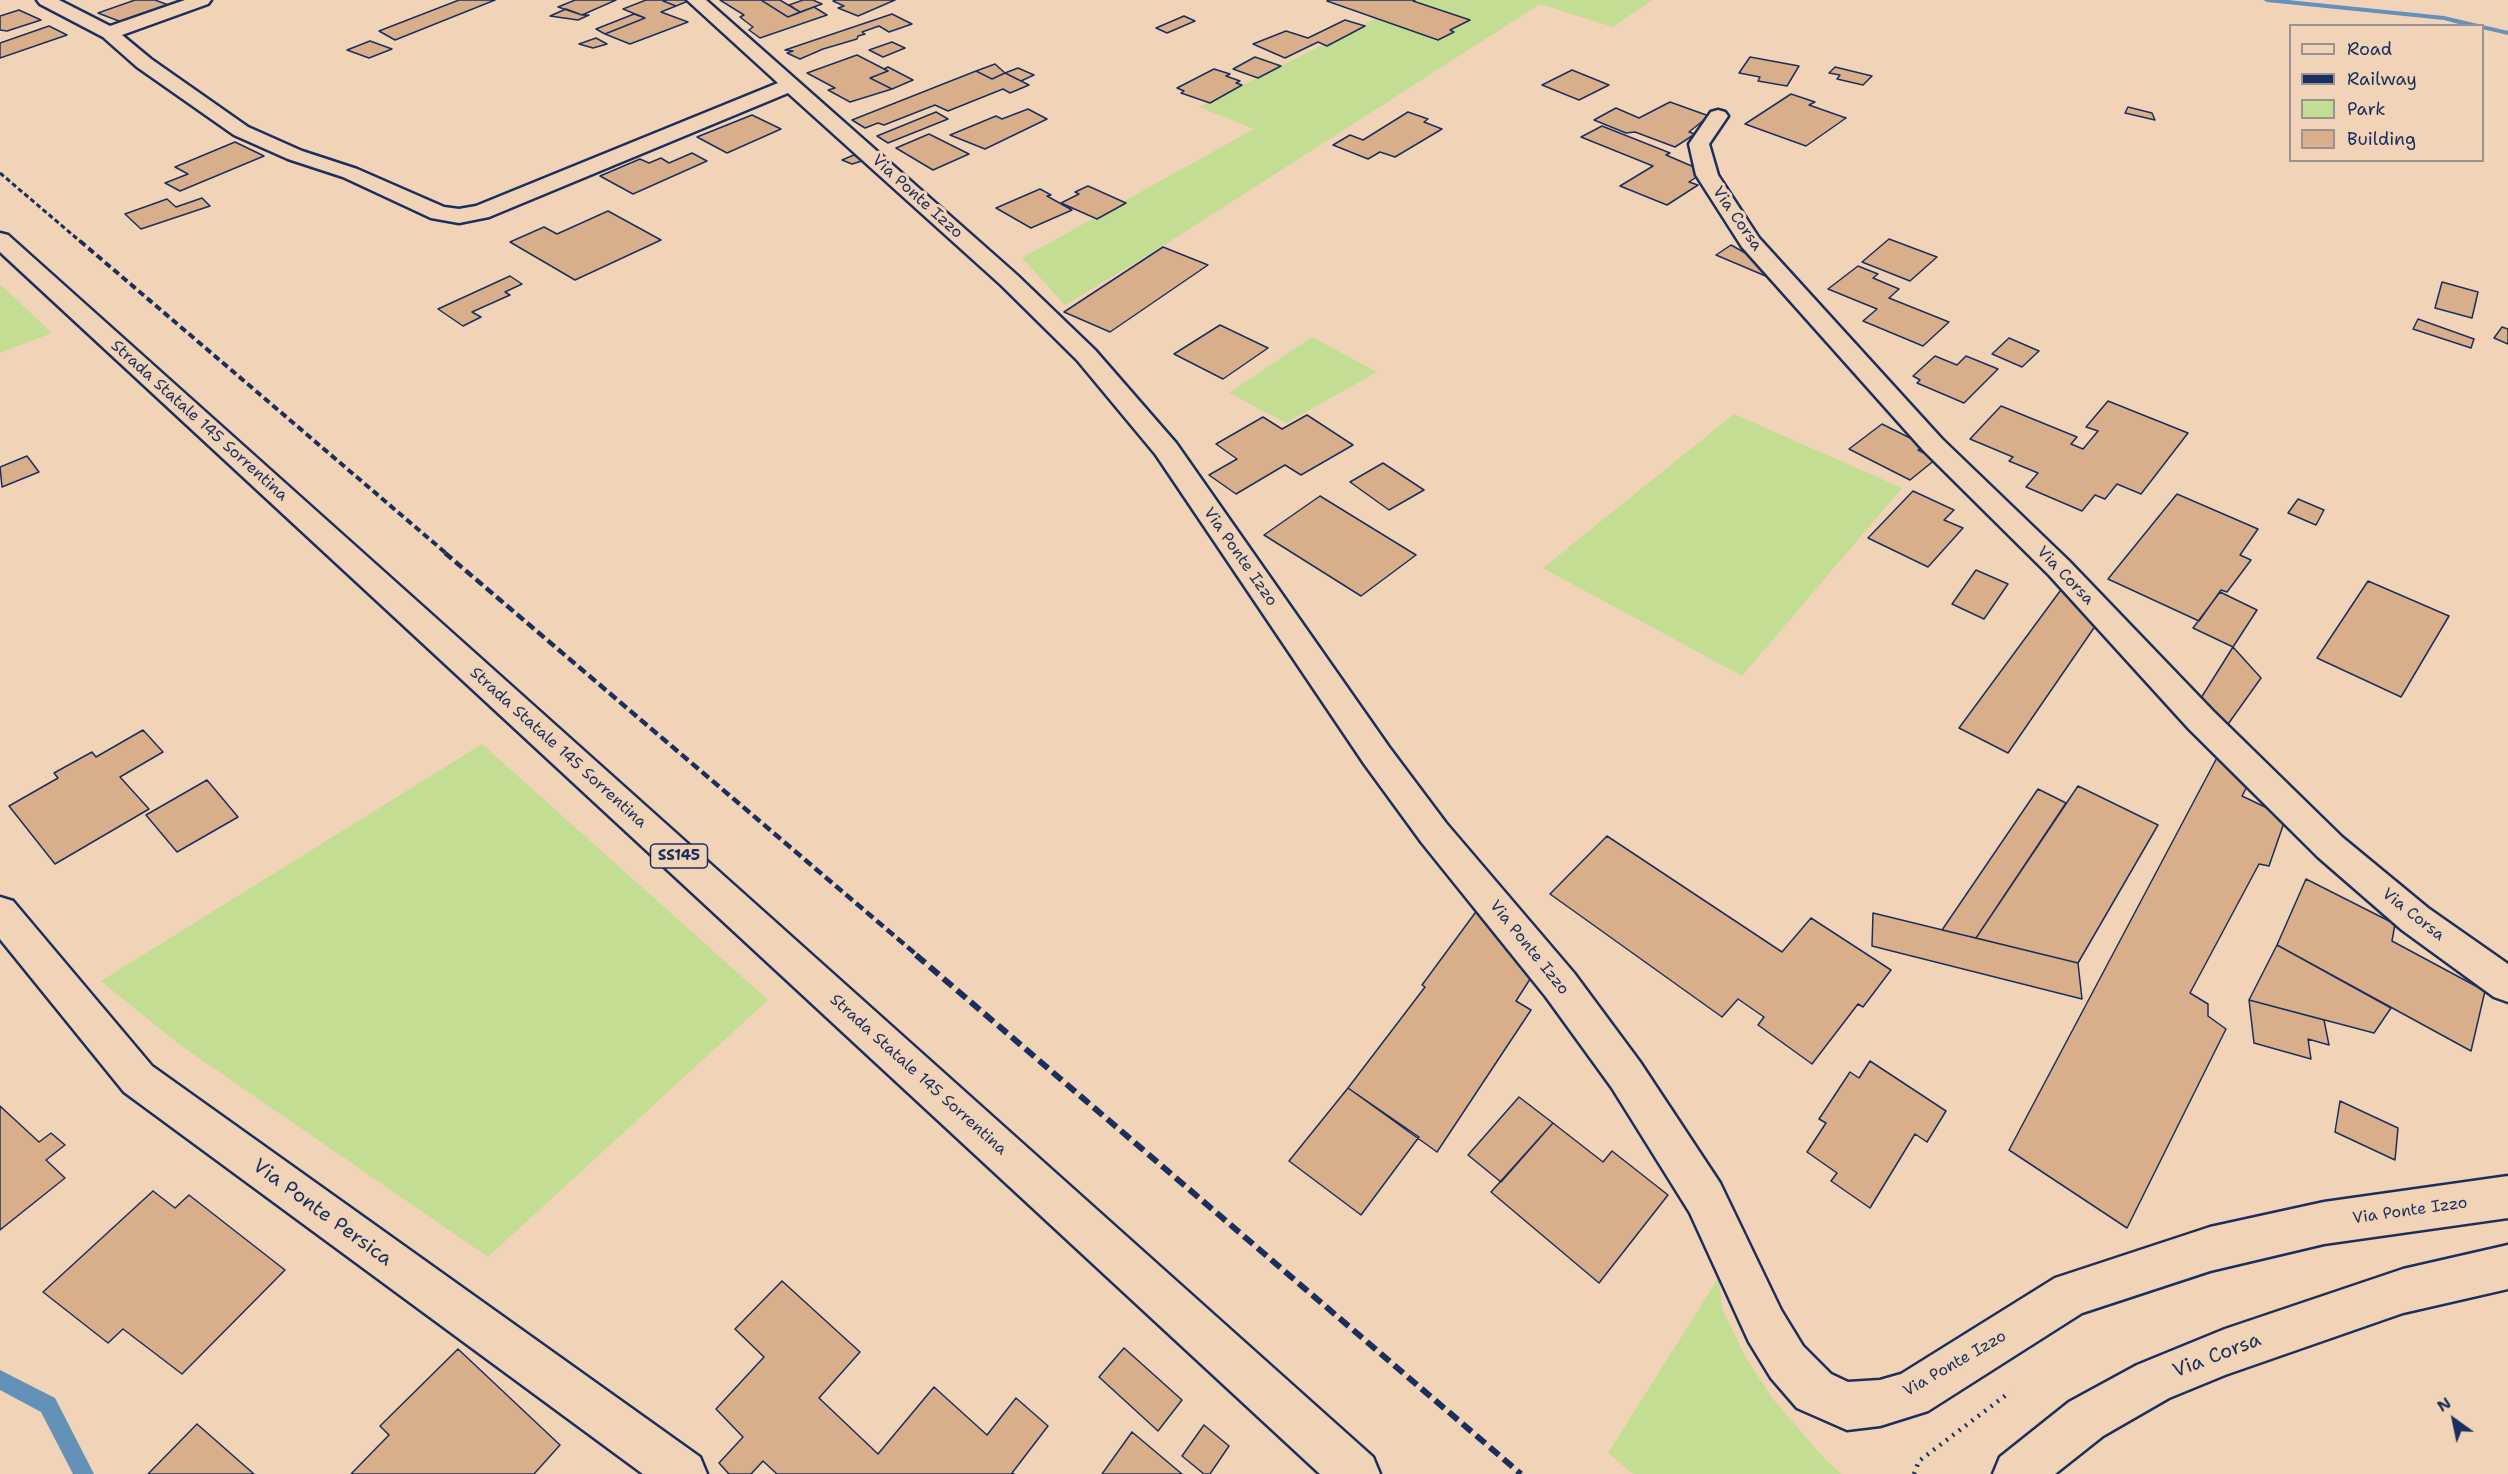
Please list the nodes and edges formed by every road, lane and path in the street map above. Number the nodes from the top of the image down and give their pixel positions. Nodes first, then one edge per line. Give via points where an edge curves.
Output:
1 (46, 0) edge
2 (201, 0) edge
3 (696, 0) edge
4 (109, 33) junction
5 (791, 86) junction
6 (1718, 116) dead end
7 (0, 240) edge
8 (0, 912) edge
9 (2508, 985) edge
10 (2508, 1197) edge
11 (2508, 1267) edge
12 (683, 1474) edge
13 (1356, 1474) edge
14 (2017, 1474) edge

1 - 4 main road
2 - 4 main road
3 - 5 main road, Via Ponte Izzo
4 - 5 main road via 144,63 241,131 439,213 459,216 481,212
5 - 10 main road, Via Ponte Izzo via 914,194 1086,355 1166,449 1384,765 1434,833 1560,985 1626,1075 1705,1198 1765,1326 1787,1362 1814,1391 1847,1406 1880,1403 1911,1394 2071,1294 2210,1249 2324,1223
6 - 9 main road, Via Corsa via 1699,144 1707,175 1750,242 1933,445 2059,568 2202,720 2330,847 2415,919
7 - 13 main road, Strada Statale 145 Sorrentina / SS145
8 - 12 main road, Via Ponte Persica via 138,1079
11 - 14 main road, Via Corsa via 2403,1291 2153,1381 2086,1419

